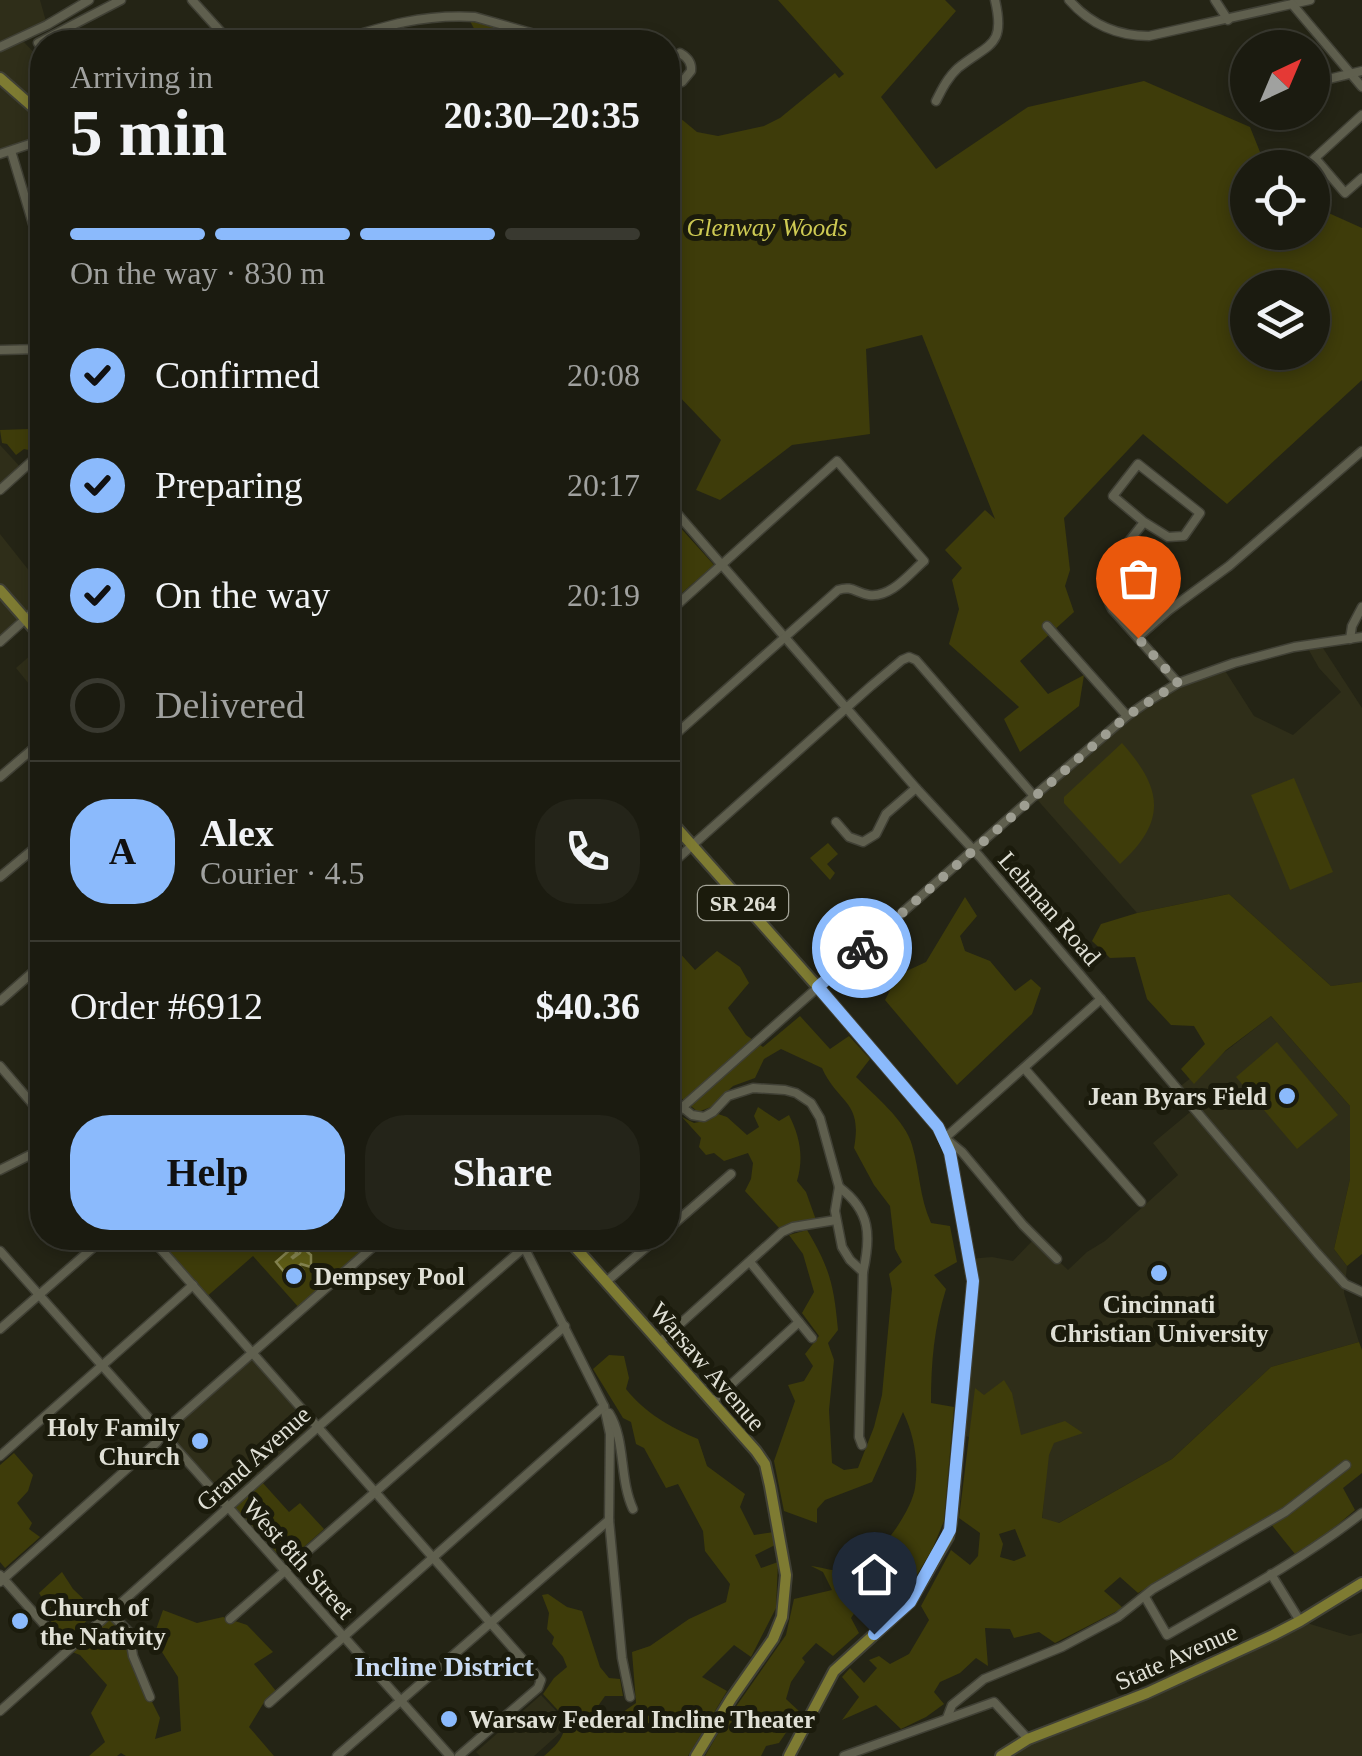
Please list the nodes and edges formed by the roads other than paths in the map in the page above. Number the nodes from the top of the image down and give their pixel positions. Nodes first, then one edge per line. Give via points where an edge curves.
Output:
1 (89, 0) edge
2 (121, 0) edge
3 (192, 0) edge
4 (996, 0) edge
5 (1069, 0) edge
6 (1214, 0) edge
7 (1310, 0) edge
8 (1292, 4) junction
9 (1228, 20) junction
10 (35, 30) edge
11 (63, 30) edge
12 (219, 30) edge
13 (371, 30) edge
14 (522, 30) edge
15 (30, 32) edge
16 (0, 47) edge
17 (680, 54) edge
18 (1362, 71) edge
19 (1352, 75) junction
20 (0, 78) edge
21 (1330, 79) edge
22 (680, 83) edge
23 (1362, 87) edge
24 (936, 101) dead end
25 (30, 104) edge
26 (1362, 115) edge
27 (30, 144) edge
28 (1324, 150) edge
29 (11, 151) junction
30 (0, 154) edge
31 (1330, 176) edge
32 (1362, 178) edge
33 (30, 204) edge
34 (30, 349) edge
35 (0, 350) edge
36 (1362, 450) edge
37 (30, 463) edge
38 (0, 490) edge
39 (680, 517) edge
40 (1144, 522) junction
41 (721, 566) junction
42 (0, 590) edge
43 (680, 602) edge
44 (1362, 606) edge
45 (30, 615) edge
46 (26, 619) junction
47 (30, 624) edge
48 (1047, 626) dead end
49 (784, 637) junction
50 (1138, 638) junction
51 (1362, 638) edge
52 (1350, 639) junction
53 (0, 642) edge
54 (1178, 683) junction
55 (847, 708) junction
56 (1127, 716) junction
57 (680, 730) edge
58 (30, 751) edge
59 (0, 777) edge
60 (916, 788) junction
61 (1034, 796) junction
62 (836, 822) dead end
63 (680, 832) edge
64 (692, 846) junction
65 (973, 850) junction
66 (30, 852) edge
67 (680, 856) edge
68 (0, 877) edge
69 (30, 975) edge
70 (818, 987) junction
71 (1101, 998) junction
72 (0, 1001) edge
73 (0, 1066) edge
74 (1024, 1068) junction
75 (30, 1102) edge
76 (682, 1108) joint
77 (945, 1138) junction
78 (30, 1155) edge
79 (0, 1170) edge
80 (730, 1174) dead end
81 (838, 1187) junction
82 (1141, 1202) dead end
83 (680, 1218) edge
84 (836, 1220) junction
85 (90, 1250) edge
86 (162, 1250) edge
87 (369, 1250) edge
88 (521, 1250) edge
89 (526, 1250) edge
90 (578, 1250) edge
91 (643, 1250) edge
92 (0, 1251) edge
93 (1057, 1260) dead end
94 (750, 1262) junction
95 (864, 1272) junction
96 (607, 1282) junction
97 (193, 1286) junction
98 (1362, 1292) edge
99 (39, 1295) junction
100 (799, 1322) junction
101 (565, 1326) junction
102 (0, 1329) edge
103 (812, 1338) dead end
104 (660, 1342) junction
105 (252, 1354) junction
106 (101, 1366) junction
107 (712, 1402) junction
108 (604, 1406) junction
109 (318, 1427) junction
110 (163, 1434) junction
111 (862, 1445) dead end
112 (0, 1456) edge
113 (1346, 1465) dead end
114 (376, 1492) junction
115 (228, 1508) junction
116 (633, 1509) dead end
117 (1362, 1513) edge
118 (609, 1520) junction
119 (434, 1558) junction
120 (286, 1572) junction
121 (1271, 1574) junction
122 (1, 1579) edge
123 (1362, 1583) edge
124 (1144, 1596) junction
125 (110, 1613) junction
126 (230, 1619) dead end
127 (1300, 1621) junction
128 (491, 1622) junction
129 (343, 1636) junction
130 (67, 1650) junction
131 (150, 1697) dead end
132 (630, 1697) dead end
133 (400, 1701) junction
134 (268, 1703) dead end
135 (0, 1711) edge
136 (947, 1718) junction
137 (1028, 1738) junction
138 (337, 1756) edge
139 (450, 1756) edge
140 (460, 1756) edge
141 (696, 1756) edge
142 (789, 1756) edge
143 (844, 1756) edge
144 (1001, 1756) edge

1 - 10 street
2 - 11 street
3 - 12 street
4 - 24 street via 995,40 952,74
5 - 9 street via 1102,26 1141,36
6 - 9 street
7 - 8 street
8 - 9 street
8 - 19 street
13 - 14 street via 461,16
15 - 16 street
17 - 22 street via 692,72
18 - 19 street
19 - 21 street
19 - 23 street
20 - 25 main road
26 - 28 street
27 - 29 street
29 - 30 street
29 - 33 street
31 - 32 street via 1345,193
34 - 35 street
36 - 50 street
37 - 38 street
39 - 41 street, Lehman Road
40 - 40 street via 1168,536 1184,536 1200,514 1138,464 1113,496
40 - 50 street via 1107,572 1106,589 1112,609
41 - 43 street
41 - 49 street, Lehman Road
41 - 49 street via 837,462 924,561 884,593 841,588
42 - 46 main road
44 - 52 street
45 - 46 street
46 - 47 main road
46 - 53 street
48 - 56 street
49 - 55 street, Lehman Road
49 - 57 street
50 - 54 street
51 - 52 street
52 - 54 street via 1264,654
54 - 56 street
55 - 60 street, Lehman Road
55 - 61 street via 902,660 916,660
55 - 64 street
56 - 61 street
58 - 59 street
60 - 62 street via 863,842
60 - 65 street, Lehman Road
61 - 65 street
63 - 64 main road, SR 264
64 - 67 street
64 - 70 main road, SR 264
65 - 70 street
65 - 71 street, Lehman Road
66 - 68 street
69 - 72 street
70 - 76 street
70 - 77 main road, SR 264
71 - 74 street
71 - 98 street, Lehman Road via 1317,1253
73 - 75 street
74 - 77 street
74 - 82 street
76 - 81 street via 704,1117 744,1089 796,1094 820,1118
77 - 93 street
77 - 142 main road, SR 264 via 973,1281 950,1530 910,1602 834,1671
78 - 79 street
80 - 83 street
81 - 84 street
81 - 95 street via 858,1205 868,1227
84 - 94 street via 788,1229
84 - 95 street via 845,1253
85 - 99 street
86 - 97 street
87 - 105 street
88 - 109 street, Grand Avenue
89 - 101 street
90 - 96 main road, Warsaw Avenue
91 - 96 street
92 - 99 street, West 8th Street
94 - 100 street
94 - 104 street
95 - 111 street
96 - 104 main road, Warsaw Avenue
97 - 105 street
97 - 106 street
99 - 102 street
99 - 106 street, West 8th Street
100 - 103 street
100 - 107 street
101 - 108 street
101 - 114 street
104 - 107 main road, Warsaw Avenue
105 - 109 street
105 - 110 street
106 - 110 street, West 8th Street
106 - 112 street
107 - 141 main road, Warsaw Avenue via 764,1464 786,1589 773,1639
108 - 116 street via 615,1423
108 - 118 street
108 - 119 street
109 - 114 street
109 - 115 street, Grand Avenue
110 - 115 street, West 8th Street
110 - 122 street
113 - 124 street via 1285,1512
114 - 119 street
114 - 120 street
115 - 120 street, West 8th Street
115 - 125 street, Grand Avenue
117 - 121 street
118 - 128 street
118 - 132 street
119 - 128 street
119 - 129 street
120 - 126 street
120 - 129 street, West 8th Street
121 - 124 street via 1167,1635
121 - 127 street
122 - 130 street
123 - 127 main road, State Avenue
124 - 136 street via 1062,1647 984,1679 952,1705
125 - 130 street, Grand Avenue
125 - 131 street via 129,1632
127 - 137 main road, State Avenue via 1147,1693
128 - 133 street
128 - 140 street via 541,1680
129 - 133 street, West 8th Street
129 - 134 street
130 - 135 street, Grand Avenue
133 - 138 street
133 - 139 street, West 8th Street
136 - 137 street via 994,1702
136 - 143 street
137 - 144 main road, State Avenue

